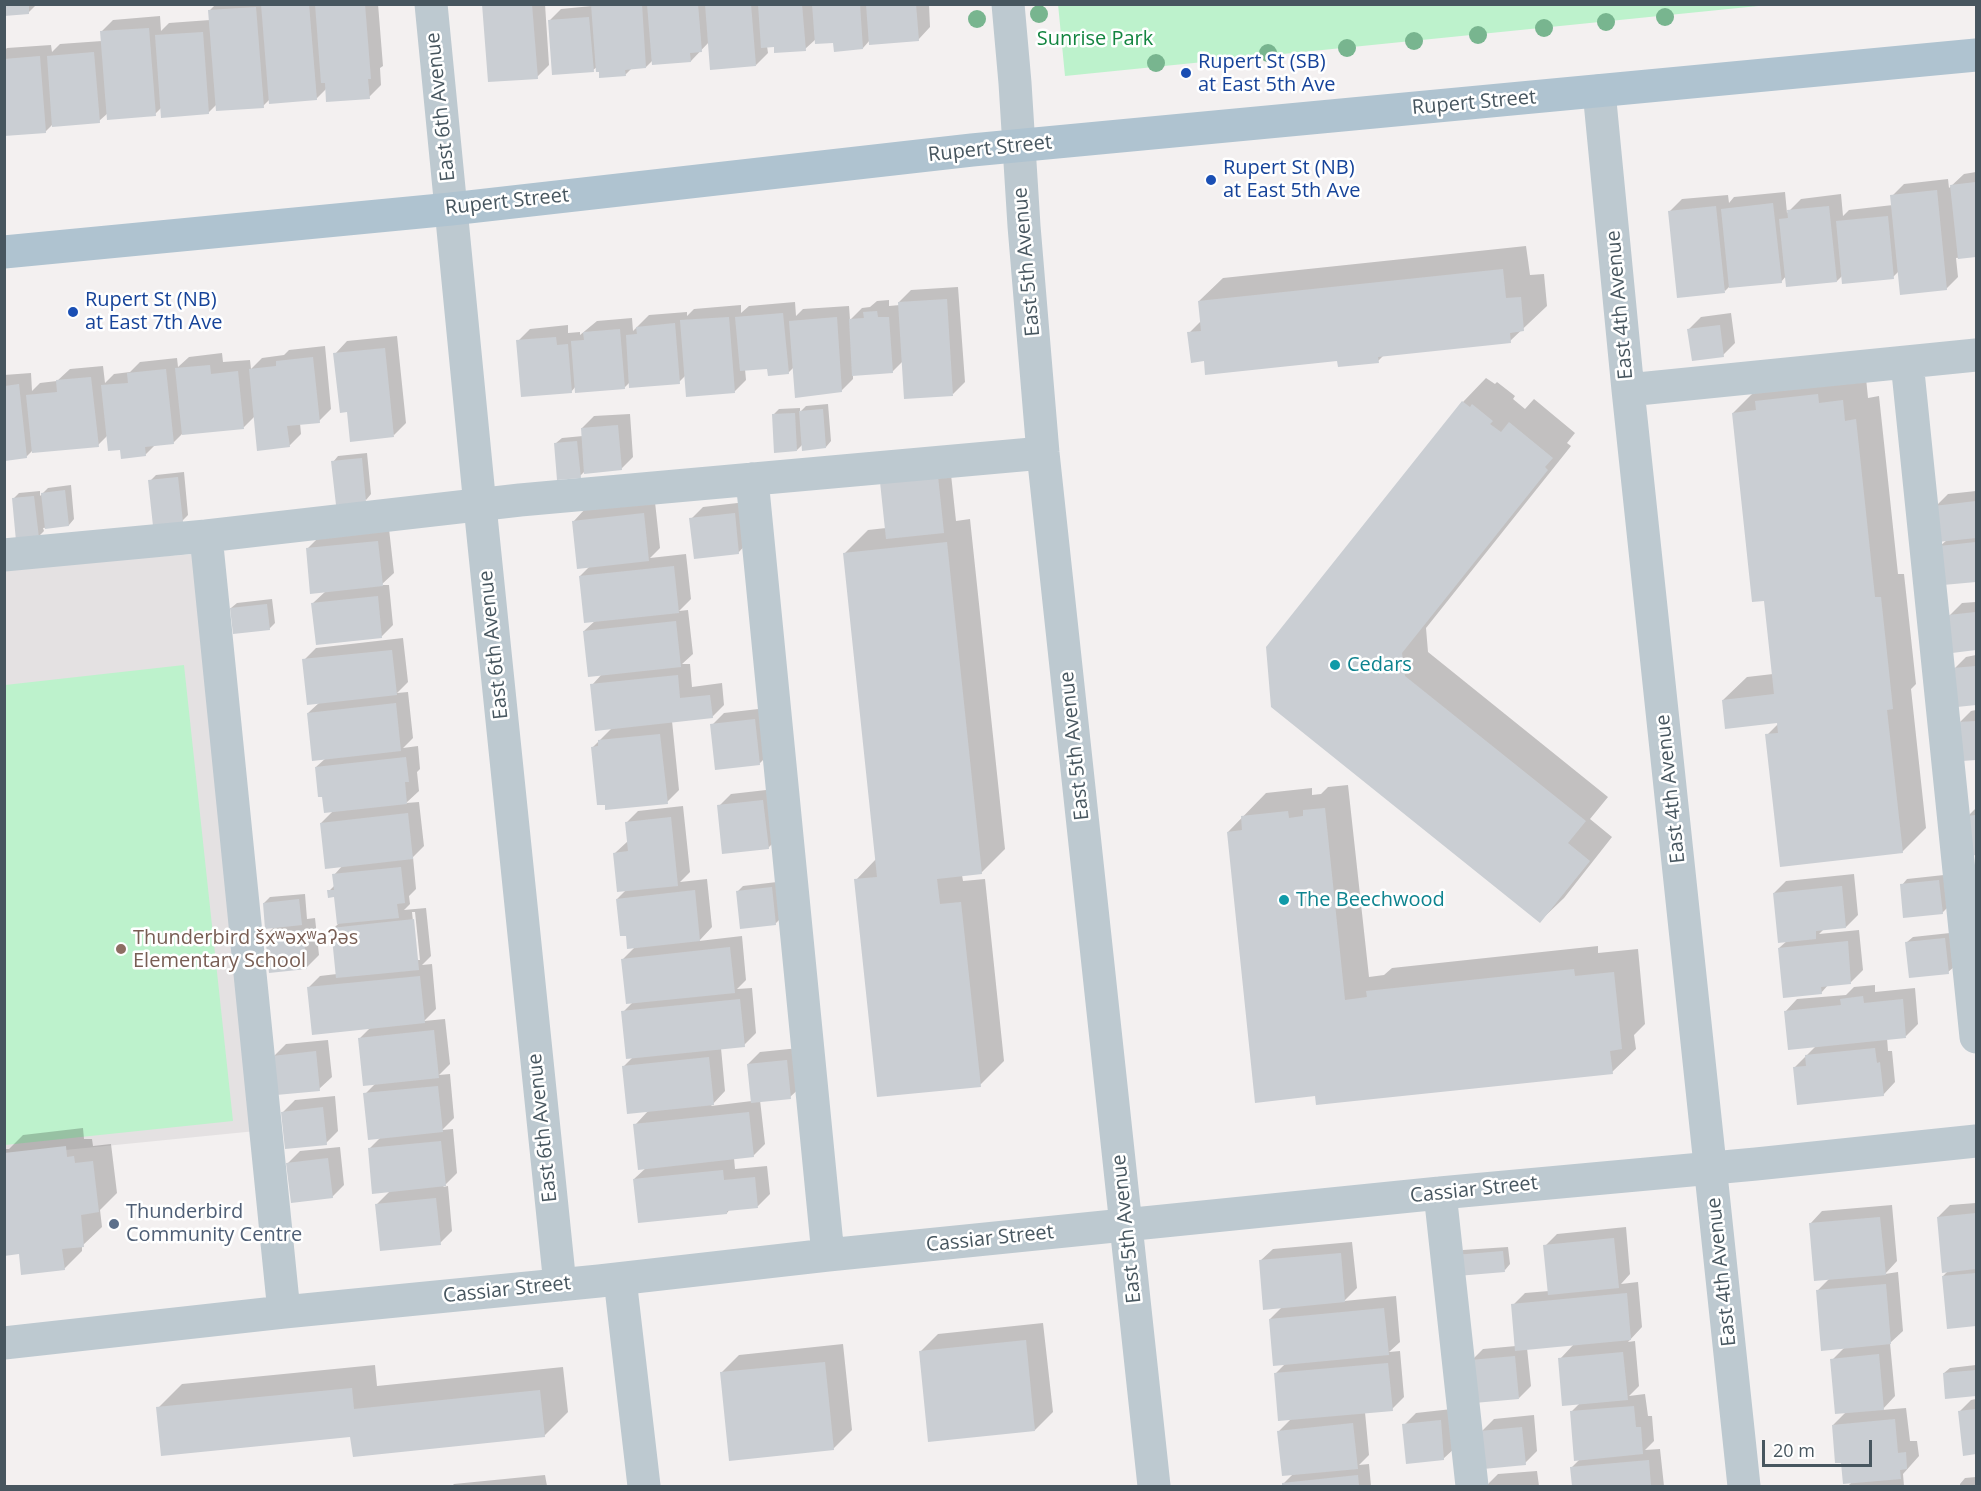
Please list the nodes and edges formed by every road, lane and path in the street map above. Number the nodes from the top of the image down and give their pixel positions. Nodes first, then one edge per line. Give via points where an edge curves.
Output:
1 (431, 4) edge
2 (1008, 4) edge
3 (1977, 55) edge
4 (1599, 91) junction
5 (1018, 146) junction
6 (451, 209) junction
7 (4, 252) edge
8 (1977, 355) edge
9 (1907, 362) junction
10 (1628, 390) junction
11 (1043, 453) junction
12 (752, 478) junction
13 (480, 506) junction
14 (206, 536) junction
15 (4, 555) edge
16 (1977, 1036) edge
17 (1977, 1141) edge
18 (1711, 1168) junction
19 (1440, 1193) junction
20 (1127, 1225) junction
21 (828, 1255) junction
22 (620, 1279) junction
23 (560, 1285) junction
24 (284, 1312) junction
25 (4, 1342) edge
26 (644, 1486) edge
27 (1154, 1486) edge
28 (1472, 1486) edge
29 (1744, 1486) edge

1 - 6 street, East 6th Avenue
2 - 5 street, East 5th Avenue
3 - 4 main road, Rupert Street
4 - 5 main road, Rupert Street
4 - 10 street, East 4th Avenue
5 - 6 main road, Rupert Street
5 - 11 street, East 5th Avenue
6 - 7 main road, Rupert Street
6 - 13 street, East 6th Avenue
8 - 9 street
9 - 10 street
9 - 16 street
10 - 18 street, East 4th Avenue
11 - 12 street
11 - 20 street, East 5th Avenue
12 - 13 street
12 - 21 street
13 - 14 street
13 - 23 street, East 6th Avenue
14 - 15 street
14 - 24 street
17 - 18 street, Cassiar Street
18 - 19 street, Cassiar Street
18 - 29 street, East 4th Avenue
19 - 20 street, Cassiar Street
19 - 28 street
20 - 21 street, Cassiar Street
20 - 27 street, East 5th Avenue
21 - 22 street, Cassiar Street
22 - 23 street, Cassiar Street
22 - 26 street
23 - 24 street, Cassiar Street
24 - 25 street, Cassiar Street

